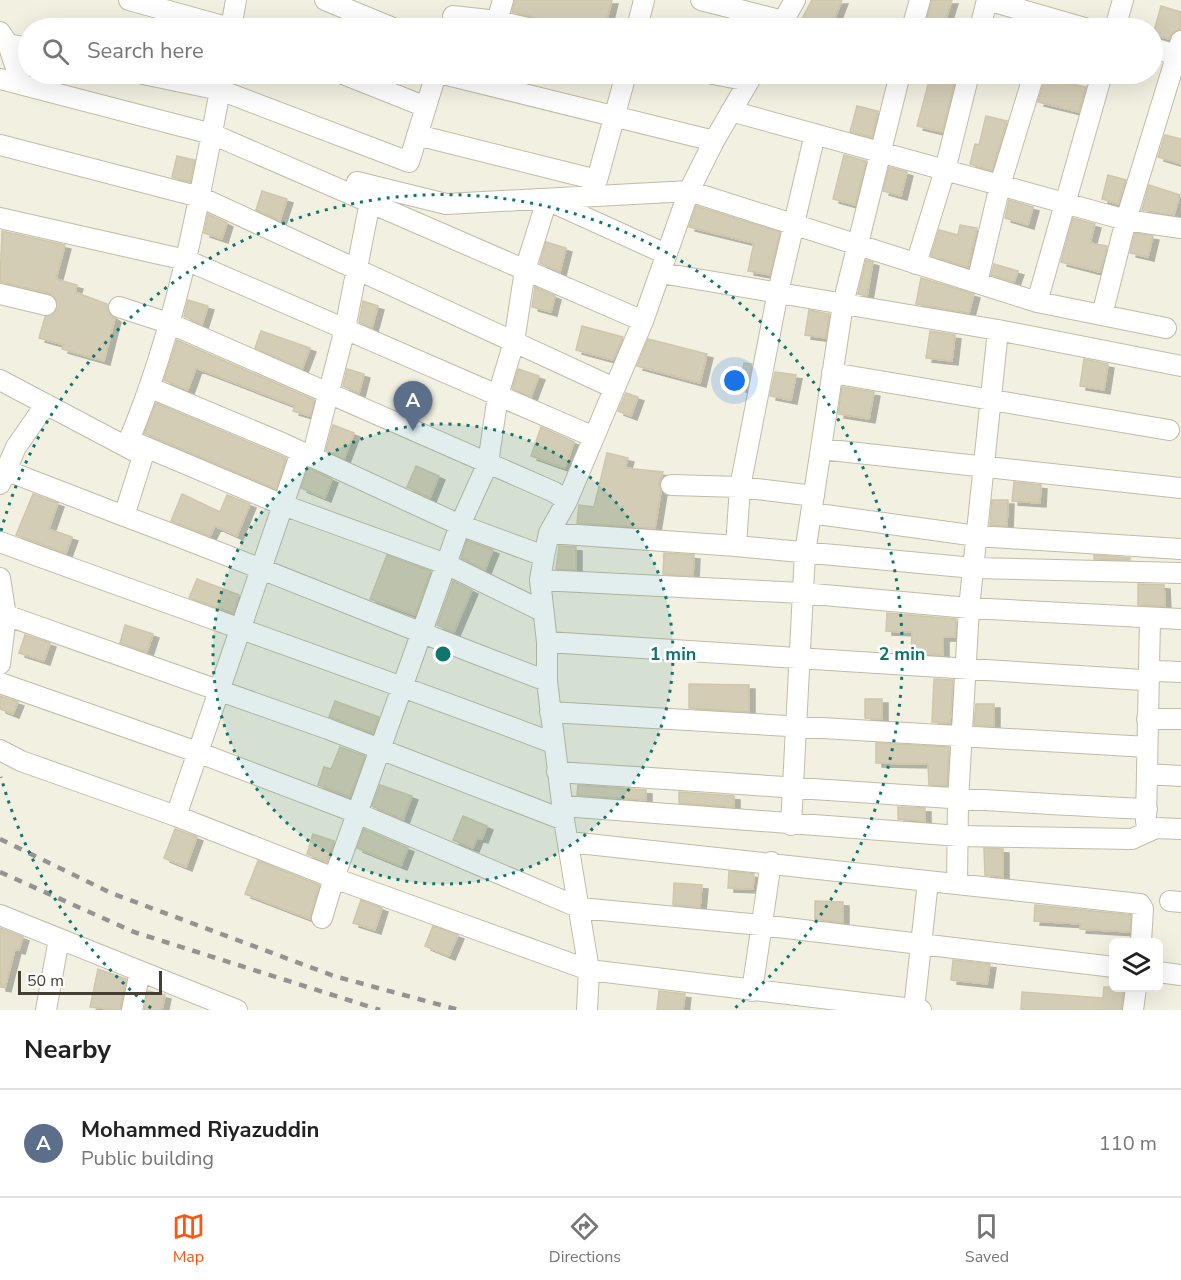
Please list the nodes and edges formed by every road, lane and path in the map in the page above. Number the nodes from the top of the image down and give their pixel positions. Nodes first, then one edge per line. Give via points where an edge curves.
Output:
1 (129, 0) edge
2 (236, 0) edge
3 (325, 0) edge
4 (503, 0) edge
5 (644, 0) edge
6 (701, 0) edge
7 (795, 0) edge
8 (920, 0) edge
9 (987, 0) edge
10 (1123, 0) edge
11 (451, 15) edge
12 (1052, 16) edge
13 (195, 18) edge
14 (233, 18) edge
15 (369, 18) edge
16 (474, 18) edge
17 (498, 18) edge
18 (640, 18) edge
19 (759, 18) edge
20 (785, 18) edge
21 (915, 18) edge
22 (982, 18) edge
23 (1118, 18) edge
24 (4, 38) edge
25 (18, 44) edge
26 (1163, 48) edge
27 (1179, 48) edge
28 (18, 75) edge
29 (0, 79) edge
30 (18, 82) edge
31 (25, 84) edge
32 (221, 84) edge
33 (226, 84) edge
34 (368, 84) edge
35 (433, 84) edge
36 (484, 84) edge
37 (623, 84) edge
38 (747, 84) edge
39 (897, 84) edge
40 (966, 84) edge
41 (1031, 84) edge
42 (1099, 84) edge
43 (426, 107) junction
44 (732, 111) junction
45 (614, 117) junction
46 (212, 134) junction
47 (815, 134) junction
48 (417, 135) junction
49 (714, 141) junction
50 (0, 145) edge
51 (878, 152) junction
52 (945, 170) junction
53 (357, 182) dead end
54 (1000, 185) junction
55 (689, 191) junction
56 (201, 197) junction
57 (547, 200) junction
58 (370, 202) junction
59 (1064, 203) junction
60 (0, 218) edge
61 (1126, 220) junction
62 (793, 224) junction
63 (1181, 228) edge
64 (855, 244) junction
65 (666, 254) junction
66 (186, 260) junction
67 (916, 264) junction
68 (357, 269) junction
69 (525, 270) junction
70 (661, 273) junction
71 (977, 284) junction
72 (778, 292) junction
73 (0, 294) edge
74 (1037, 302) junction
75 (46, 304) dead end
76 (843, 304) junction
77 (119, 307) dead end
78 (1102, 315) junction
79 (643, 321) junction
80 (171, 324) junction
81 (1166, 328) dead end
82 (345, 329) junction
83 (998, 330) junction
84 (514, 342) junction
85 (1181, 366) edge
86 (832, 373) junction
87 (0, 380) edge
88 (151, 388) junction
89 (614, 388) junction
90 (330, 393) junction
91 (498, 395) junction
92 (991, 401) junction
93 (45, 404) junction
94 (1169, 430) dead end
95 (594, 437) junction
96 (129, 440) junction
97 (821, 449) junction
98 (307, 454) junction
99 (143, 456) junction
100 (488, 463) junction
101 (984, 467) junction
102 (2, 474) edge
103 (671, 485) dead end
104 (740, 487) junction
105 (1181, 488) edge
106 (567, 501) junction
107 (283, 505) junction
108 (812, 505) junction
109 (124, 516) junction
110 (460, 525) junction
111 (549, 533) junction
112 (978, 536) junction
113 (0, 543) edge
114 (736, 546) junction
115 (1181, 549) edge
116 (805, 553) junction
117 (544, 556) junction
118 (446, 564) junction
119 (261, 567) junction
120 (974, 568) junction
121 (1181, 573) edge
122 (0, 578) edge
123 (540, 580) junction
124 (802, 593) junction
125 (969, 608) junction
126 (542, 611) junction
127 (3, 614) edge
128 (1150, 618) junction
129 (1181, 619) edge
130 (240, 630) junction
131 (422, 634) junction
132 (547, 642) junction
133 (799, 660) junction
134 (0, 664) edge
135 (967, 670) junction
136 (1181, 672) edge
137 (1149, 676) junction
138 (547, 681) junction
139 (0, 683) edge
140 (403, 685) junction
141 (219, 689) junction
142 (550, 712) junction
143 (1147, 719) junction
144 (1181, 719) edge
145 (796, 726) junction
146 (961, 738) junction
147 (553, 743) junction
148 (1147, 747) junction
149 (0, 750) edge
150 (379, 750) junction
151 (197, 752) junction
152 (557, 772) junction
153 (1147, 774) junction
154 (1181, 776) edge
155 (793, 787) junction
156 (958, 801) junction
157 (1147, 809) junction
158 (357, 813) junction
159 (564, 813) junction
160 (176, 816) junction
161 (791, 825) junction
162 (1181, 829) edge
163 (1146, 832) junction
164 (959, 836) junction
165 (569, 842) junction
166 (771, 862) junction
167 (334, 878) junction
168 (928, 881) junction
169 (957, 884) junction
170 (580, 908) junction
171 (0, 915) edge
172 (322, 918) dead end
173 (761, 925) junction
174 (1141, 938) edge
175 (59, 939) junction
176 (919, 945) junction
177 (1109, 966) edge
178 (589, 970) junction
179 (140, 971) junction
180 (1163, 973) edge
181 (1181, 975) edge
182 (752, 991) junction
183 (1135, 992) edge
184 (209, 1004) edge
185 (46, 1010) edge
186 (132, 1010) edge
187 (237, 1010) edge
188 (587, 1010) edge
189 (918, 1010) edge
190 (1133, 1010) edge

1 - 13 street
2 - 14 street
3 - 15 street
4 - 17 street
5 - 18 street
6 - 19 street
7 - 20 street
8 - 21 street
9 - 12 street
9 - 22 street
10 - 23 street
11 - 16 street
24 - 25 street
24 - 28 street
26 - 27 street
27 - 61 street
29 - 30 street
31 - 46 street
32 - 46 street
33 - 48 street via 409,162
34 - 43 street
35 - 43 street
36 - 45 street
37 - 45 street
38 - 44 street
39 - 51 street
40 - 52 street
41 - 54 street
42 - 59 street
43 - 48 street
44 - 47 street
44 - 49 street
45 - 48 street via 597,180
45 - 49 street
46 - 56 street
46 - 58 street
47 - 51 street
47 - 62 street
49 - 55 street
50 - 56 street
51 - 52 street
51 - 64 street
52 - 54 street
52 - 67 street
53 - 57 street via 446,204
54 - 59 street
54 - 71 street
55 - 57 street
55 - 62 street
55 - 65 street
56 - 66 street
56 - 68 street
57 - 65 street
57 - 69 street
58 - 68 street
58 - 69 street
59 - 61 street
59 - 74 street
60 - 66 street
61 - 63 street
61 - 78 street
62 - 64 street
62 - 72 street
64 - 67 street
64 - 76 street
65 - 70 street
66 - 80 street
66 - 82 street
67 - 71 street
68 - 82 street
68 - 84 street
69 - 79 street
69 - 84 street
70 - 72 street
70 - 79 street
71 - 74 street
72 - 76 street
72 - 104 street
73 - 75 street
74 - 78 street
76 - 83 street
76 - 86 street
77 - 80 street
78 - 81 street
79 - 89 street
80 - 88 street
80 - 90 street
82 - 90 street
82 - 91 street
83 - 85 street
83 - 92 street
84 - 89 street
84 - 91 street
86 - 92 street
86 - 97 street
87 - 93 street
88 - 96 street
88 - 98 street
89 - 95 street
90 - 98 street
90 - 100 street
91 - 95 street
91 - 100 street
92 - 94 street
92 - 101 street
93 - 99 street
93 - 102 street
95 - 106 street
96 - 99 street
96 - 107 street
97 - 101 street
97 - 108 street
98 - 107 street
98 - 110 street
99 - 109 street
100 - 106 street
100 - 110 street
101 - 105 street
101 - 112 street
102 - 109 street
103 - 104 street
104 - 108 street
104 - 114 street
106 - 111 street
107 - 118 street
107 - 119 street
108 - 112 street
108 - 116 street
109 - 119 street
110 - 117 street
110 - 118 street
111 - 114 street
111 - 117 street
112 - 115 street
112 - 120 street
113 - 130 street
114 - 116 street
116 - 120 street
116 - 124 street
117 - 123 street
118 - 126 street
118 - 131 street
119 - 130 street
119 - 131 street
120 - 121 street
120 - 125 street
122 - 127 street
123 - 124 street
123 - 126 street
124 - 125 street
124 - 133 street
125 - 128 street
125 - 135 street
126 - 132 street
127 - 134 street
127 - 141 street
128 - 129 street
128 - 137 street
130 - 140 street
130 - 141 street
131 - 138 street
131 - 140 street
132 - 133 street
132 - 138 street
133 - 135 street
133 - 145 street
135 - 137 street via 1143,680
135 - 146 street
136 - 137 street via 1157,671
137 - 143 street
138 - 142 street
139 - 151 street
140 - 147 street
140 - 150 street
141 - 150 street
141 - 151 street
142 - 145 street
142 - 147 street
143 - 144 street
143 - 148 street
145 - 146 street
145 - 155 street
146 - 148 street
146 - 156 street
147 - 152 street
148 - 153 street
149 - 160 street
150 - 158 street
150 - 159 street
151 - 158 street
151 - 160 street
152 - 155 street
152 - 159 street
153 - 154 street
153 - 157 street
155 - 156 street
155 - 161 street
156 - 157 street
156 - 164 street
157 - 163 street
158 - 167 street
158 - 170 street
159 - 161 street
159 - 165 street
160 - 167 street
161 - 164 street
162 - 163 street via 1156,828
163 - 164 street via 1132,838
164 - 169 street
165 - 166 street
165 - 170 street
166 - 168 street
166 - 173 street
167 - 172 street
167 - 178 street
168 - 169 street
168 - 176 street
169 - 174 street via 1140,904
170 - 173 street
170 - 178 street
171 - 175 street
173 - 176 street
173 - 182 street
175 - 179 street
175 - 185 street
176 - 177 street
176 - 189 street
178 - 182 street
178 - 188 street
179 - 184 street
179 - 186 street
180 - 181 street
182 - 189 street
183 - 190 street
184 - 187 street

